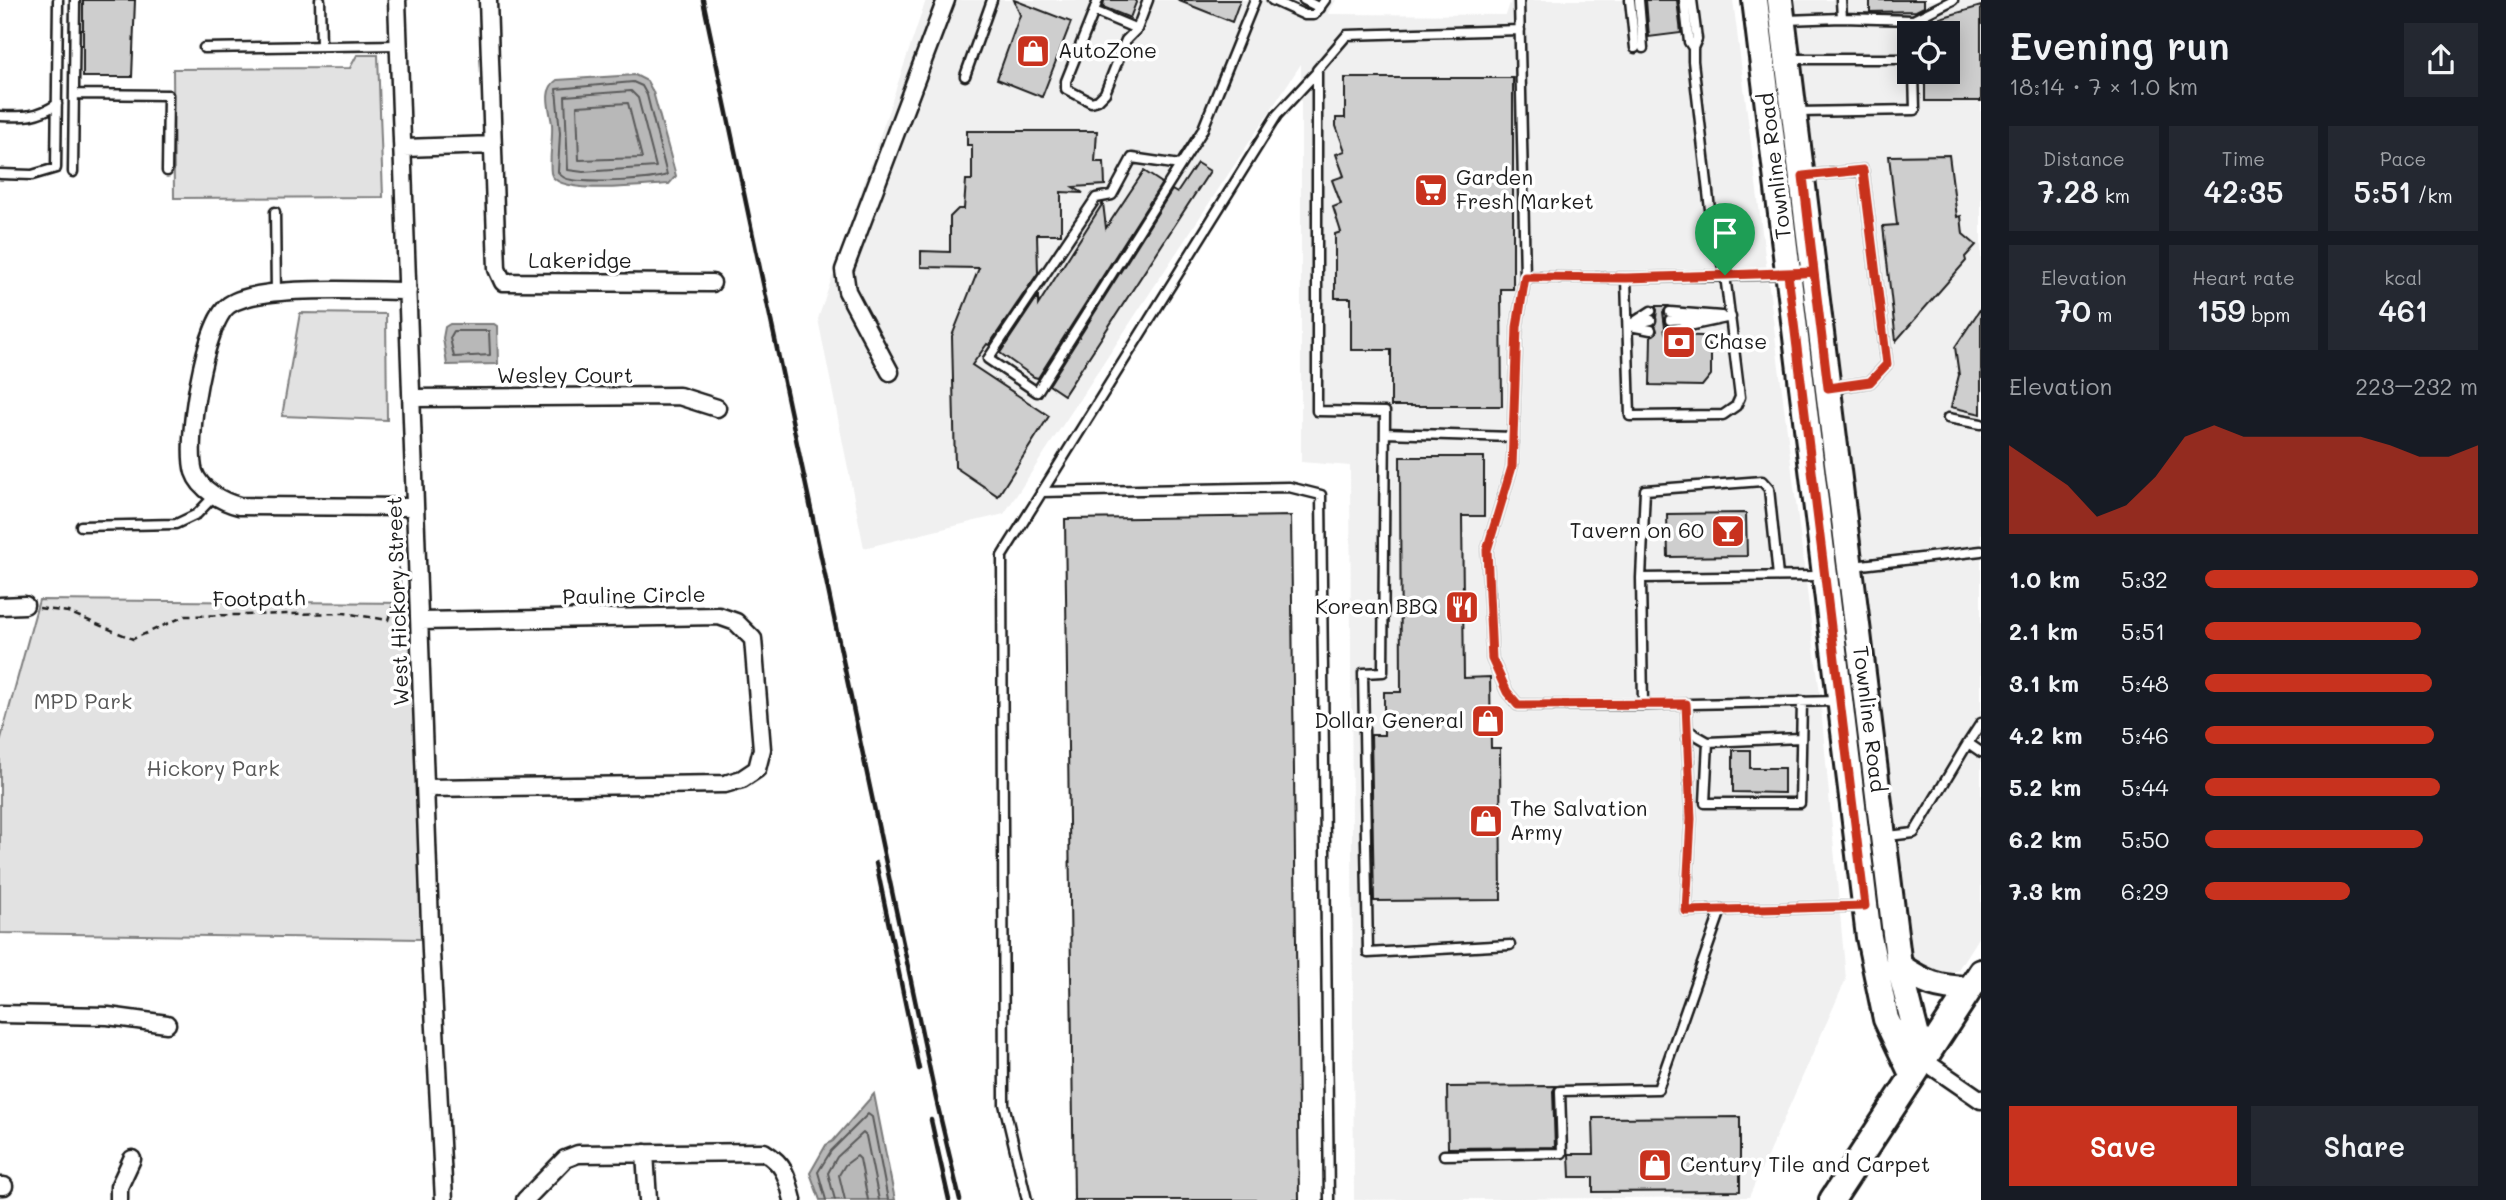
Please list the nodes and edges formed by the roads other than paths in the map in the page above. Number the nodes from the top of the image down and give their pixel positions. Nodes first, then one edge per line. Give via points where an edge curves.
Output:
1 (58, 0) edge
2 (75, 0) edge
3 (320, 0) edge
4 (397, 0) edge
5 (488, 0) edge
6 (946, 0) edge
7 (992, 0) edge
8 (1098, 0) edge
9 (1148, 0) edge
10 (1255, 0) edge
11 (1272, 0) edge
12 (1304, 0) edge
13 (1519, 0) edge
14 (1630, 0) edge
15 (1639, 0) edge
16 (1684, 0) edge
17 (1692, 0) edge
18 (1755, 0) edge
19 (1841, 0) edge
20 (1953, 0) edge
21 (1323, 4) edge
22 (1782, 10) edge
23 (1094, 11) junction
24 (1842, 18) junction
25 (1137, 29) junction
26 (1520, 30) junction
27 (398, 44) junction
28 (321, 46) junction
29 (204, 48) dead end
30 (1693, 48) junction
31 (1788, 59) junction
32 (1897, 59) edge
33 (1317, 72) junction
34 (965, 76) dead end
35 (1914, 84) edge
36 (74, 94) junction
37 (57, 104) junction
38 (1795, 112) junction
39 (0, 116) edge
40 (493, 145) junction
41 (404, 148) junction
42 (1180, 165) junction
43 (167, 171) dead end
44 (73, 172) dead end
45 (0, 174) edge
46 (1803, 176) junction
47 (275, 212) dead end
48 (1814, 272) junction
49 (1788, 274) junction
50 (1725, 275) junction
51 (1525, 277) junction
52 (1626, 278) junction
53 (712, 282) dead end
54 (408, 291) junction
55 (276, 293) junction
56 (1651, 316) dead end
57 (1670, 316) dead end
58 (1731, 317) junction
59 (1628, 326) junction
60 (1651, 330) dead end
61 (1670, 330) dead end
62 (890, 372) dead end
63 (1828, 388) junction
64 (412, 398) junction
65 (717, 408) dead end
66 (1948, 418) dead end
67 (1981, 424) edge
68 (1385, 433) junction
69 (1513, 437) junction
70 (1041, 492) junction
71 (215, 495) junction
72 (414, 507) junction
73 (81, 526) dead end
74 (1981, 551) edge
75 (1850, 566) junction
76 (1778, 576) junction
77 (1824, 576) junction
78 (1642, 578) junction
79 (0, 606) edge
80 (24, 606) road end
81 (420, 621) junction
82 (1802, 701) junction
83 (1839, 701) junction
84 (1686, 704) junction
85 (1643, 705) junction
86 (1981, 723) edge
87 (1687, 730) junction
88 (1801, 738) junction
89 (1708, 742) junction
90 (1968, 743) junction
91 (1981, 752) edge
92 (426, 788) junction
93 (1884, 837) junction
94 (1865, 906) junction
95 (1721, 910) junction
96 (1510, 945) dead end
97 (1899, 965) junction
98 (1975, 981) edge
99 (0, 1014) edge
100 (167, 1024) dead end
101 (1918, 1068) junction
102 (1981, 1100) edge
103 (645, 1153) junction
104 (1444, 1155) dead end
105 (132, 1159) dead end
106 (118, 1200) edge
107 (444, 1200) edge
108 (525, 1200) edge
109 (648, 1200) edge
110 (793, 1200) edge
111 (1027, 1200) edge
112 (1329, 1200) edge
113 (1832, 1200) edge

1 - 37 lane
2 - 36 lane
3 - 28 lane
4 - 27 street, West Hickory Street
5 - 40 street, Lakeridge
6 - 62 street via 844,270 847,291
7 - 34 lane
8 - 23 lane
9 - 25 lane
10 - 42 lane via 1202,131
11 - 21 lane via 1306,16 1314,15
12 - 21 lane
13 - 26 lane
14 - 15 lane via 1639,48
16 - 30 lane
17 - 30 lane via 1697,39
18 - 49 main road, Townline Road
19 - 24 lane
20 - 24 lane via 1913,20
22 - 24 lane
22 - 31 main road, Townline Road
23 - 25 lane
23 - 25 lane via 1066,81 1066,89 1091,102 1105,93 1126,40
26 - 33 lane via 1347,35
26 - 51 lane
27 - 28 lane
27 - 41 street, West Hickory Street
28 - 29 lane
30 - 50 lane via 1712,227
31 - 32 lane
31 - 38 main road, Townline Road
33 - 68 lane via 1317,411 1385,412
33 - 70 lane via 1277,115
35 - 38 lane via 1915,110
36 - 43 lane via 168,95
36 - 44 lane
37 - 39 lane via 31,117
37 - 45 lane via 56,168 32,175
38 - 46 main road, Townline Road
40 - 41 street
40 - 53 street, Lakeridge via 497,269 503,282
41 - 54 street, West Hickory Street
42 - 42 lane via 1037,392 988,359 1096,198 1112,195 1132,158
46 - 48 main road, Townline Road
46 - 63 lane via 1863,170 1887,364 1870,382
47 - 55 lane
48 - 49 lane
48 - 63 main road, Townline Road
49 - 50 lane
49 - 77 main road, Townline Road
50 - 52 lane
50 - 58 lane
51 - 52 lane
51 - 69 lane via 1517,327
52 - 59 lane
54 - 55 street
54 - 64 street, West Hickory Street
55 - 71 street via 230,303 219,314 204,363 191,451 195,475
56 - 59 lane
57 - 58 lane
58 - 59 lane via 1740,397 1736,407 1723,415 1630,416
58 - 61 lane
59 - 60 lane
63 - 75 main road, Townline Road
64 - 65 street, Wesley Court via 680,396
64 - 72 street, West Hickory Street
66 - 67 lane
68 - 69 lane
68 - 96 lane via 1383,672 1363,673 1368,953
69 - 85 lane via 1507,491 1487,550 1492,659 1507,692 1518,705
70 - 111 lane via 1002,556 1004,1104
70 - 112 lane via 1289,487 1321,495
71 - 72 street via 239,506
71 - 73 lane via 197,514 176,524
72 - 81 street, West Hickory Street
74 - 75 lane
75 - 93 main road, Townline Road
76 - 77 lane
76 - 78 lane
76 - 78 lane via 1769,489 1762,481 1645,490
77 - 83 main road, Townline Road
78 - 85 lane
79 - 80 street
81 - 92 street, West Hickory Street
81 - 92 street, Pauline Circle via 719,616 736,622 753,639 762,749 757,769 725,785
82 - 83 lane
82 - 84 lane
82 - 88 lane
83 - 94 main road, Townline Road
84 - 85 lane
84 - 87 lane
86 - 90 lane
87 - 89 lane
87 - 95 lane via 1691,819 1686,911
88 - 89 lane
88 - 89 lane via 1800,803 1705,803
90 - 91 lane
90 - 93 lane via 1914,833
92 - 107 street, West Hickory Street
93 - 97 main road, Townline Road
94 - 95 lane
94 - 101 main road, Townline Road via 1886,1019
95 - 104 lane via 1658,1089 1560,1091 1562,1153
97 - 98 main road via 1939,988
97 - 101 main road, Townline Road
98 - 101 main road
99 - 100 street via 108,1016
101 - 102 street
101 - 113 main road
103 - 108 street via 570,1156
103 - 109 street
103 - 110 street via 764,1152 779,1161
105 - 106 street

